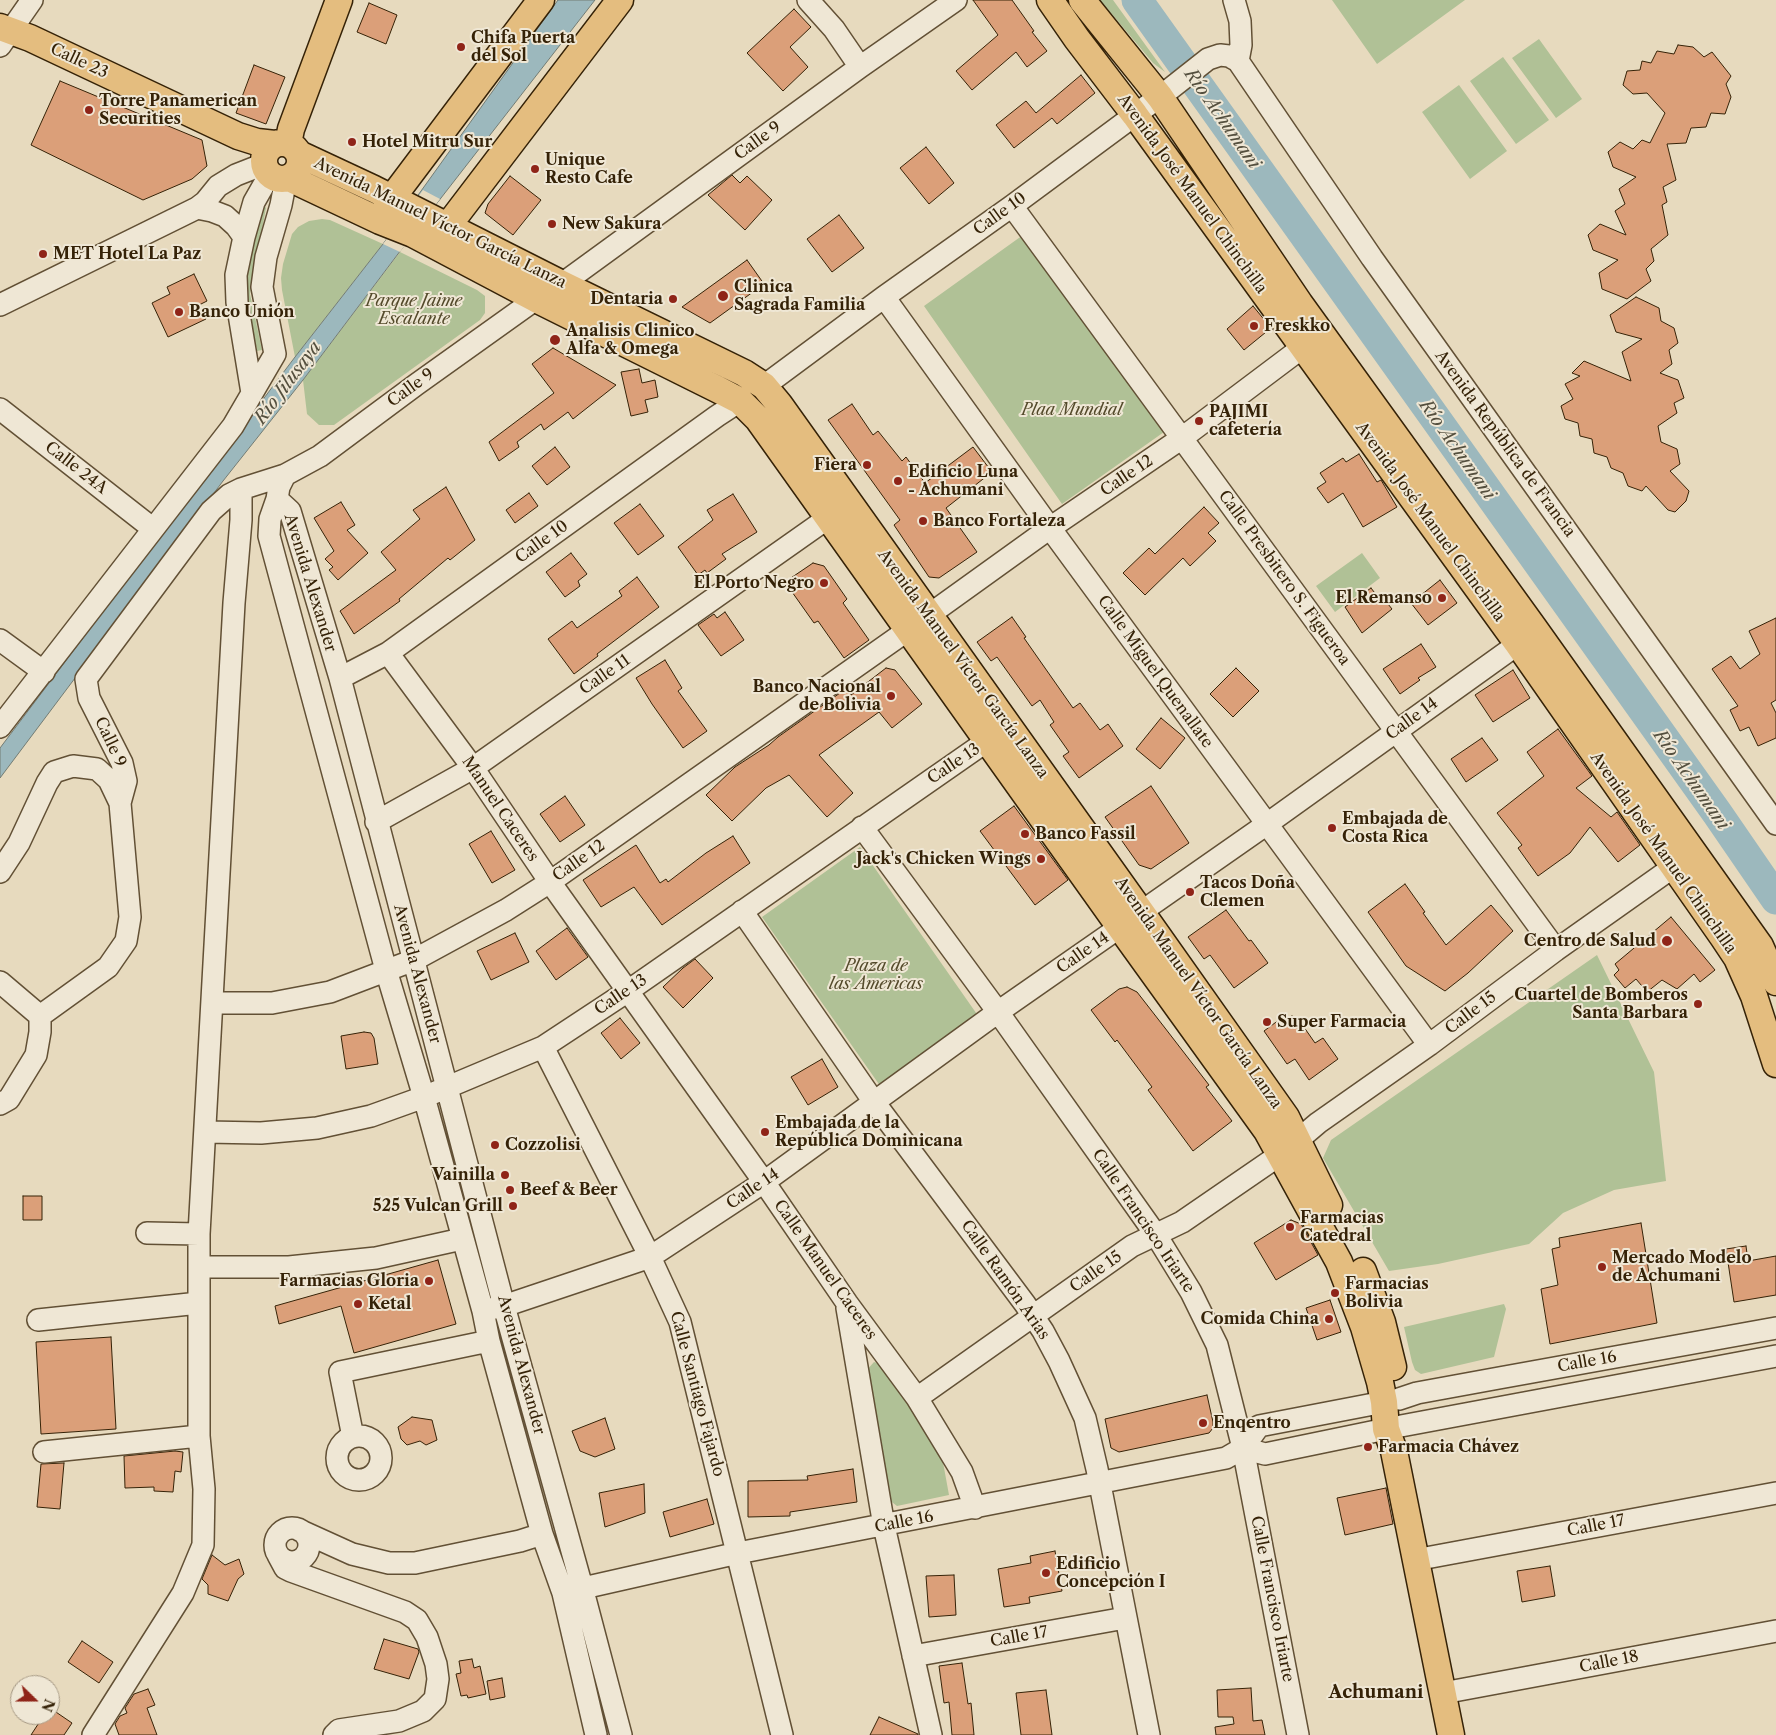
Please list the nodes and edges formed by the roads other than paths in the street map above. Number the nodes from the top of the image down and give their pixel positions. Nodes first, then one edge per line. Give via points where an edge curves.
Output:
1 (32, 0) edge
2 (339, 0) edge
3 (541, 0) edge
4 (620, 0) edge
5 (808, 0) edge
6 (956, 0) edge
7 (1050, 0) edge
8 (1082, 0) edge
9 (1234, 0) edge
10 (4, 34) edge
11 (1238, 61) junction
12 (860, 67) junction
13 (1165, 93) junction
14 (1135, 115) junction
15 (278, 163) junction
16 (201, 205) junction
17 (1012, 206) junction
18 (413, 222) junction
19 (244, 238) junction
20 (562, 284) junction
21 (884, 297) junction
22 (536, 299) junction
23 (0, 305) edge
24 (1312, 340) junction
25 (764, 386) junction
26 (252, 392) junction
27 (740, 401) junction
28 (0, 409) edge
29 (1182, 438) junction
30 (285, 475) junction
31 (241, 489) junction
32 (277, 500) junction
33 (838, 511) junction
34 (152, 528) junction
35 (1050, 528) junction
36 (919, 623) junction
37 (1526, 636) junction
38 (0, 640) edge
39 (388, 653) junction
40 (44, 672) junction
41 (340, 678) junction
42 (1008, 726) junction
43 (0, 727) edge
44 (1395, 732) junction
45 (988, 741) junction
46 (472, 768) junction
47 (120, 803) junction
48 (376, 822) junction
49 (1267, 824) junction
50 (1776, 824) edge
51 (862, 827) junction
52 (1684, 860) junction
53 (0, 872) edge
54 (550, 882) junction
55 (742, 911) junction
56 (1141, 912) junction
57 (1120, 927) junction
58 (1556, 950) junction
59 (414, 960) junction
60 (386, 970) junction
61 (0, 982) edge
62 (1776, 982) edge
63 (628, 991) junction
64 (212, 1003) junction
65 (998, 1012) junction
66 (40, 1016) junction
67 (1430, 1045) junction
68 (542, 1047) junction
69 (1776, 1064) edge
70 (446, 1087) junction
71 (424, 1097) junction
72 (874, 1102) junction
73 (0, 1104) edge
74 (206, 1132) junction
75 (1289, 1147) junction
76 (764, 1182) junction
77 (147, 1233) dead end
78 (200, 1234) junction
79 (1156, 1234) junction
80 (462, 1239) junction
81 (650, 1258) junction
82 (200, 1267) junction
83 (199, 1303) junction
84 (847, 1303) junction
85 (504, 1306) junction
86 (482, 1311) junction
87 (1033, 1316) junction
88 (38, 1320) dead end
89 (1776, 1328) edge
90 (489, 1340) junction
91 (1776, 1356) edge
92 (917, 1398) junction
93 (1392, 1401) junction
94 (1393, 1435) junction
95 (199, 1436) junction
96 (353, 1437) dead end
97 (1243, 1448) junction
98 (44, 1452) dead end
99 (1099, 1482) junction
100 (1776, 1493) edge
101 (975, 1508) junction
102 (884, 1526) junction
103 (542, 1534) junction
104 (310, 1544) junction
105 (738, 1554) junction
106 (278, 1555) junction
107 (1415, 1560) junction
108 (313, 1579) junction
109 (573, 1590) junction
110 (1126, 1618) junction
111 (1776, 1631) edge
112 (913, 1656) junction
113 (1443, 1693) junction
114 (93, 1735) edge
115 (334, 1735) edge
116 (596, 1735) edge
117 (621, 1735) edge
118 (782, 1735) edge
119 (931, 1735) edge
120 (1149, 1735) edge
121 (1298, 1735) edge
122 (1451, 1735) edge

1 - 10 street
2 - 15 main road
3 - 18 main road
4 - 18 main road
5 - 12 street via 834,29
6 - 12 street, Calle 9
7 - 14 main road, Avenida José Manuel Chinchilla
8 - 13 main road, Avenida José Manuel Chinchilla
9 - 11 street via 1240,22
10 - 15 main road, Calle 23 via 30,38 257,142
11 - 13 street, Calle 10 via 1220,55 1208,59
11 - 50 street, Avenida República de Francia via 1372,258
12 - 20 street, Calle 9
13 - 14 street, Calle 10
13 - 24 main road, Avenida José Manuel Chinchilla
14 - 17 street, Calle 10
14 - 24 main road, Avenida José Manuel Chinchilla
15 - 16 street via 236,176 218,186
15 - 18 main road, Avenida Manuel Víctor García Lanza
15 - 19 street via 254,202
15 - 26 street via 281,205 266,257 262,286 275,354
16 - 19 street via 225,216
16 - 23 street
17 - 21 street, Calle 10
17 - 29 street, Calle Presbitero S. Figueroa
18 - 20 main road, Avenida Manuel Víctor García Lanza
18 - 22 main road, Avenida Manuel Víctor García Lanza
19 - 26 street via 236,275 237,302
20 - 22 main road
20 - 25 main road, Avenida Manuel Víctor García Lanza via 744,373
21 - 25 street, Calle 10
21 - 35 street, Calle Miguel Quenallate
22 - 27 main road, Avenida Manuel Víctor García Lanza
22 - 30 street, Calle 9 via 320,456
24 - 29 street, Calle 12
24 - 37 main road, Avenida José Manuel Chinchilla
25 - 27 main road
25 - 33 main road, Avenida Manuel Víctor García Lanza via 779,404
26 - 34 street via 222,440
27 - 33 main road, Avenida Manuel Víctor García Lanza
27 - 39 street, Calle 10
28 - 34 street, Calle 24A
29 - 35 street, Calle 12
29 - 44 street, Calle Presbitero S. Figueroa
30 - 31 street, Calle 9
30 - 32 street
31 - 47 street, Calle 9 via 211,511 86,679 89,698 122,762 126,781
31 - 64 street
32 - 41 street, Avenida Alexander via 290,511
32 - 60 street, Avenida Alexander via 269,536
33 - 36 main road, Avenida Manuel Víctor García Lanza
33 - 46 street, Calle 11
34 - 40 street
35 - 36 street, Calle 12
35 - 49 street, Calle Miguel Quenallate
36 - 42 main road, Avenida Manuel Víctor García Lanza
36 - 45 main road, Avenida Manuel Víctor García Lanza
36 - 54 street, Calle 12
37 - 44 street, Calle 14
37 - 52 main road, Avenida José Manuel Chinchilla
38 - 40 street
39 - 41 street, Calle 10
39 - 46 street, Manuel Caceres
40 - 43 street
41 - 48 street, Avenida Alexander
42 - 45 main road
42 - 56 main road, Avenida Manuel Víctor García Lanza
44 - 49 street, Calle 14
44 - 58 street, Calle Presbitero S. Figueroa
45 - 51 street, Calle 13
45 - 57 main road, Avenida Manuel Víctor García Lanza
46 - 48 street, Calle 11
46 - 54 street, Manuel Caceres
47 - 53 street via 109,780 97,769 73,766 54,772 19,843
47 - 66 street, Calle 9 via 130,917 126,941 108,967
48 - 59 street, Avenida Alexander
49 - 56 street, Calle 14
49 - 67 street, Calle Miguel Quenallate
51 - 55 street, Calle 13
51 - 65 street, Calle Francisco Iriarte
52 - 58 street, Calle 15
52 - 62 main road, Avenida José Manuel Chinchilla via 1760,946
52 - 69 main road, Avenida José Manuel Chinchilla via 1737,958 1754,996
54 - 59 street, Calle 12
54 - 63 street, Manuel Caceres
55 - 63 street, Calle 13
55 - 72 street, Calle Ramón Arias
56 - 57 main road
56 - 75 main road, Avenida Manuel Víctor García Lanza via 1286,1118
57 - 65 street, Calle 14
57 - 75 main road, Avenida Manuel Víctor García Lanza via 1267,1131
58 - 67 street, Calle 15
59 - 60 street, Calle 12
59 - 70 street, Avenida Alexander
60 - 64 street, Calle 12 via 330,992 281,1002
60 - 71 street, Avenida Alexander
61 - 66 street
63 - 68 street, Calle 13
63 - 76 street, Calle Manuel Caceres
64 - 74 street
65 - 72 street, Calle 14
65 - 79 street, Calle Francisco Iriarte
66 - 73 street via 36,1055 9,1099
67 - 75 street, Calle 15
68 - 70 street, Calle 13
68 - 81 street, Calle Santiago Fajardo
70 - 71 street, Calle 13
70 - 85 street, Avenida Alexander
71 - 74 street, Calle 13 via 371,1116 316,1128 261,1133
71 - 80 street, Avenida Alexander
72 - 76 street, Calle 14
72 - 87 street, Calle Ramón Arias
74 - 78 street
75 - 79 street, Calle 15 via 1182,1222
75 - 93 main road, Avenida Manuel Víctor García Lanza via 1366,1279 1382,1322
76 - 81 street, Calle 14
76 - 84 street, Calle Manuel Caceres
77 - 78 street
78 - 82 street
79 - 87 street, Calle 15 via 1132,1246
79 - 97 street, Calle Francisco Iriarte via 1191,1292 1217,1345
80 - 82 street via 376,1258 289,1267
80 - 86 street, Avenida Alexander
81 - 85 street, Calle 14
81 - 105 street, Calle Santiago Fajardo via 680,1322
82 - 83 street
83 - 88 street
83 - 95 street
84 - 92 street, Calle Manuel Caceres
84 - 102 street
85 - 86 street, Calle 14
85 - 109 street, Avenida Alexander
86 - 90 street, Avenida Alexander
87 - 92 street, Calle 15
87 - 99 street, Calle Ramón Arias via 1059,1361 1085,1418
89 - 93 street, Calle 16 via 1417,1393
90 - 96 street via 340,1372
90 - 103 street, Avenida Alexander
91 - 94 street, Calle 16
92 - 101 street, Calle Manuel Caceres via 962,1472
93 - 94 main road, Avenida Manuel Víctor García Lanza
93 - 97 street, Calle 16 via 1259,1426
94 - 97 street, Calle 16 via 1266,1454
94 - 107 main road
95 - 98 street
95 - 114 street via 204,1489 203,1546 183,1593
97 - 99 street, Calle 16 via 1226,1458
97 - 121 street, Calle Francisco Iriarte
99 - 101 street, Calle 16
99 - 110 street, Calle Ramón Arias
100 - 107 street, Calle 17
101 - 102 street, Calle 16
102 - 105 street, Calle 16
102 - 112 street
103 - 104 street via 415,1563 389,1563
103 - 109 street, Avenida Alexander
104 - 106 street via 303,1558 293,1563
104 - 106 street via 288,1528 279,1534 274,1545
104 - 108 street via 305,1564
105 - 109 street, Calle 16
105 - 118 street, Calle Santiago Fajardo
106 - 108 street via 285,1568
107 - 113 main road
108 - 115 street via 405,1612 417,1620 436,1664 435,1699 423,1711 399,1722 339,1730
109 - 116 street, Avenida Alexander
109 - 117 street, Avenida Alexander
110 - 112 street, Calle 17
110 - 120 street, Calle Ramón Arias
111 - 113 street, Calle 18
112 - 119 street
113 - 122 main road

